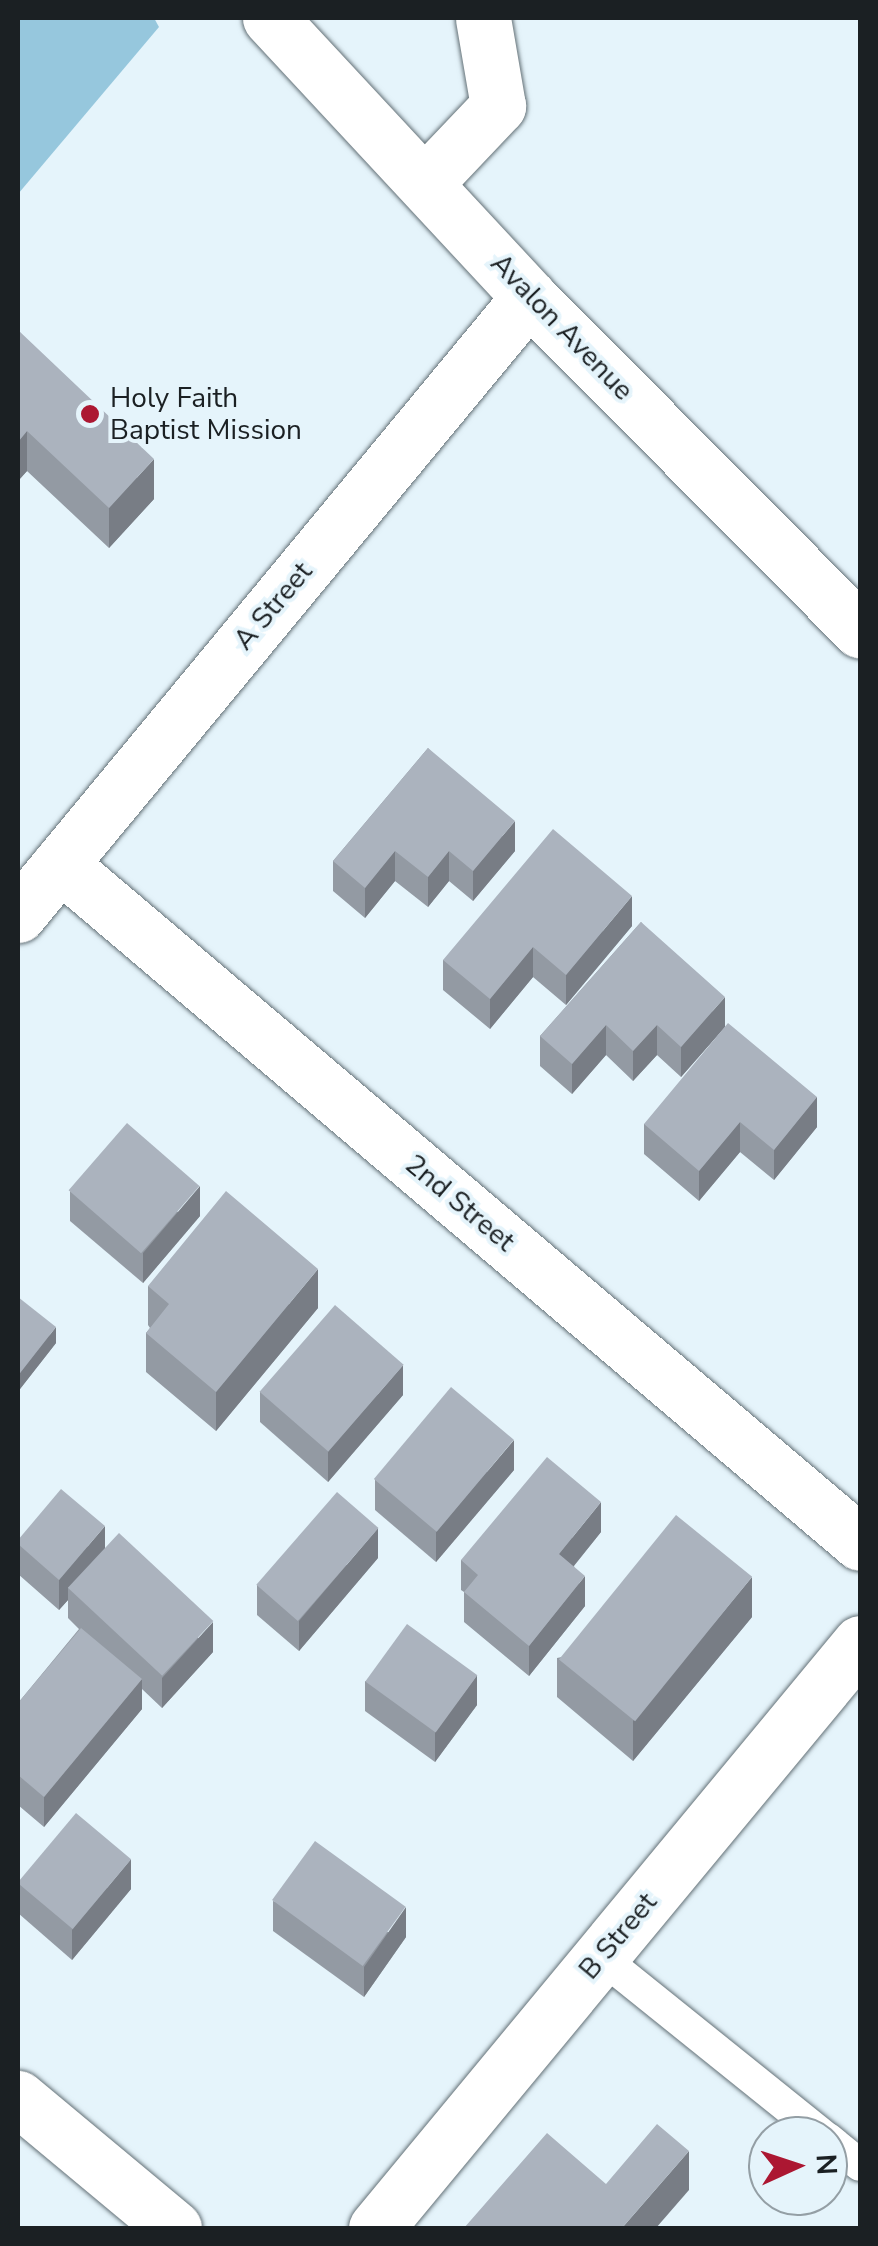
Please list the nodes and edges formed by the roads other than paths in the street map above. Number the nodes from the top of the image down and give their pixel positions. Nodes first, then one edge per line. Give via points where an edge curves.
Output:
1 (270, 18) edge
2 (483, 18) edge
3 (426, 182) junction
4 (529, 296) junction
5 (860, 630) edge
6 (60, 864) junction
7 (18, 915) edge
8 (860, 1543) edge
9 (860, 1643) edge
10 (601, 1956) junction
11 (18, 2098) edge
12 (799, 2116) edge
13 (174, 2228) edge
14 (376, 2228) edge

1 - 3 street, Avalon Avenue
2 - 3 street via 498,106
3 - 4 street, Avalon Avenue
4 - 5 street, Avalon Avenue
4 - 6 street, A Street
6 - 7 street, A Street
6 - 8 street, 2nd Street
9 - 10 street, B Street
10 - 12 lane
10 - 14 street, B Street
11 - 13 street

